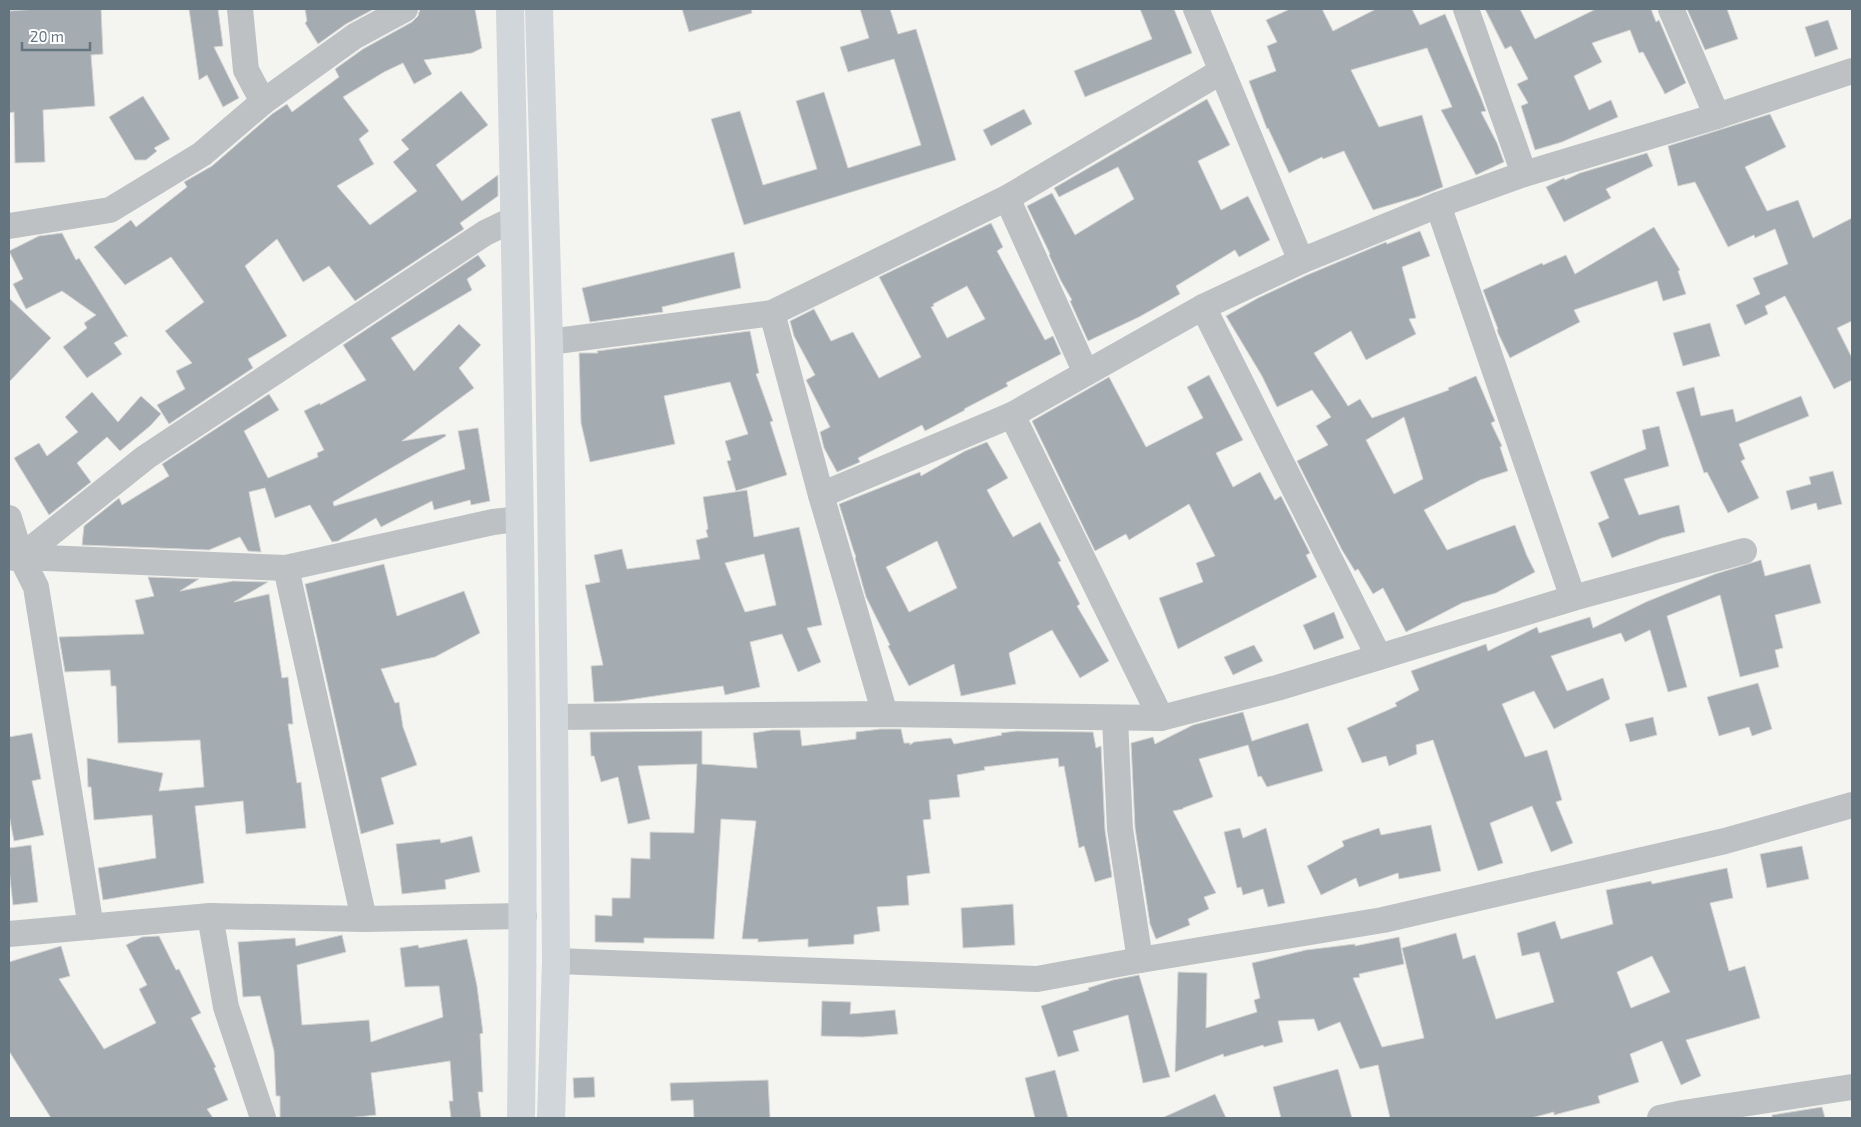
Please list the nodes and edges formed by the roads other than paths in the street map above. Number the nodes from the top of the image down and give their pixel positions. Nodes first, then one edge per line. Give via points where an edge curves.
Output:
1 (240, 9) edge
2 (404, 9) edge
3 (510, 9) edge
4 (539, 9) edge
5 (1196, 9) edge
6 (1466, 9) edge
7 (1671, 9) edge
8 (1222, 70) junction
9 (1852, 71) edge
10 (263, 102) junction
11 (542, 116) junction
12 (1717, 116) junction
13 (512, 117) junction
14 (1524, 174) junction
15 (1007, 198) junction
16 (1438, 206) junction
17 (514, 219) junction
18 (9, 226) edge
19 (1301, 261) junction
20 (1203, 307) junction
21 (772, 313) junction
22 (549, 342) junction
23 (1086, 373) junction
24 (1012, 415) junction
25 (821, 495) junction
26 (9, 518) edge
27 (520, 518) junction
28 (1744, 551) dead end
29 (15, 558) edge
30 (286, 568) junction
31 (1573, 598) junction
32 (1379, 657) junction
33 (885, 714) junction
34 (554, 716) junction
35 (1115, 718) junction
36 (1161, 718) junction
37 (1852, 805) edge
38 (210, 916) junction
39 (524, 916) junction
40 (364, 919) junction
41 (91, 927) junction
42 (9, 934) edge
43 (1140, 960) junction
44 (556, 961) junction
45 (1852, 1088) edge
46 (1676, 1117) edge
47 (263, 1118) edge
48 (521, 1118) edge
49 (550, 1118) edge

1 - 10 street via 246,70
2 - 10 street via 355,36
3 - 13 main road
4 - 11 main road
5 - 8 street
6 - 14 street
7 - 12 street
8 - 15 street
8 - 19 street
9 - 12 street
10 - 18 street via 202,154 110,210
11 - 13 main road
11 - 22 main road
12 - 14 street
13 - 17 main road
14 - 16 street
15 - 21 street
15 - 23 street
16 - 19 street
16 - 31 street
17 - 27 main road
17 - 29 street via 485,233 146,457
19 - 20 street
20 - 23 street
20 - 32 street
21 - 22 street
21 - 25 street
22 - 34 main road
23 - 24 street
24 - 25 street
24 - 36 street
25 - 33 street
26 - 29 street
27 - 30 street
27 - 39 main road
28 - 31 street
29 - 30 street
29 - 41 street via 36,587
30 - 40 street
31 - 32 street
32 - 36 street
33 - 34 street
33 - 35 street
34 - 44 main road
35 - 36 street
35 - 43 street via 1120,829
37 - 43 street via 1725,841 1383,920
38 - 40 street
38 - 41 street
38 - 47 street via 226,1007
39 - 40 street
39 - 48 main road
41 - 42 street
43 - 44 street via 1037,979
44 - 49 main road
45 - 46 street

